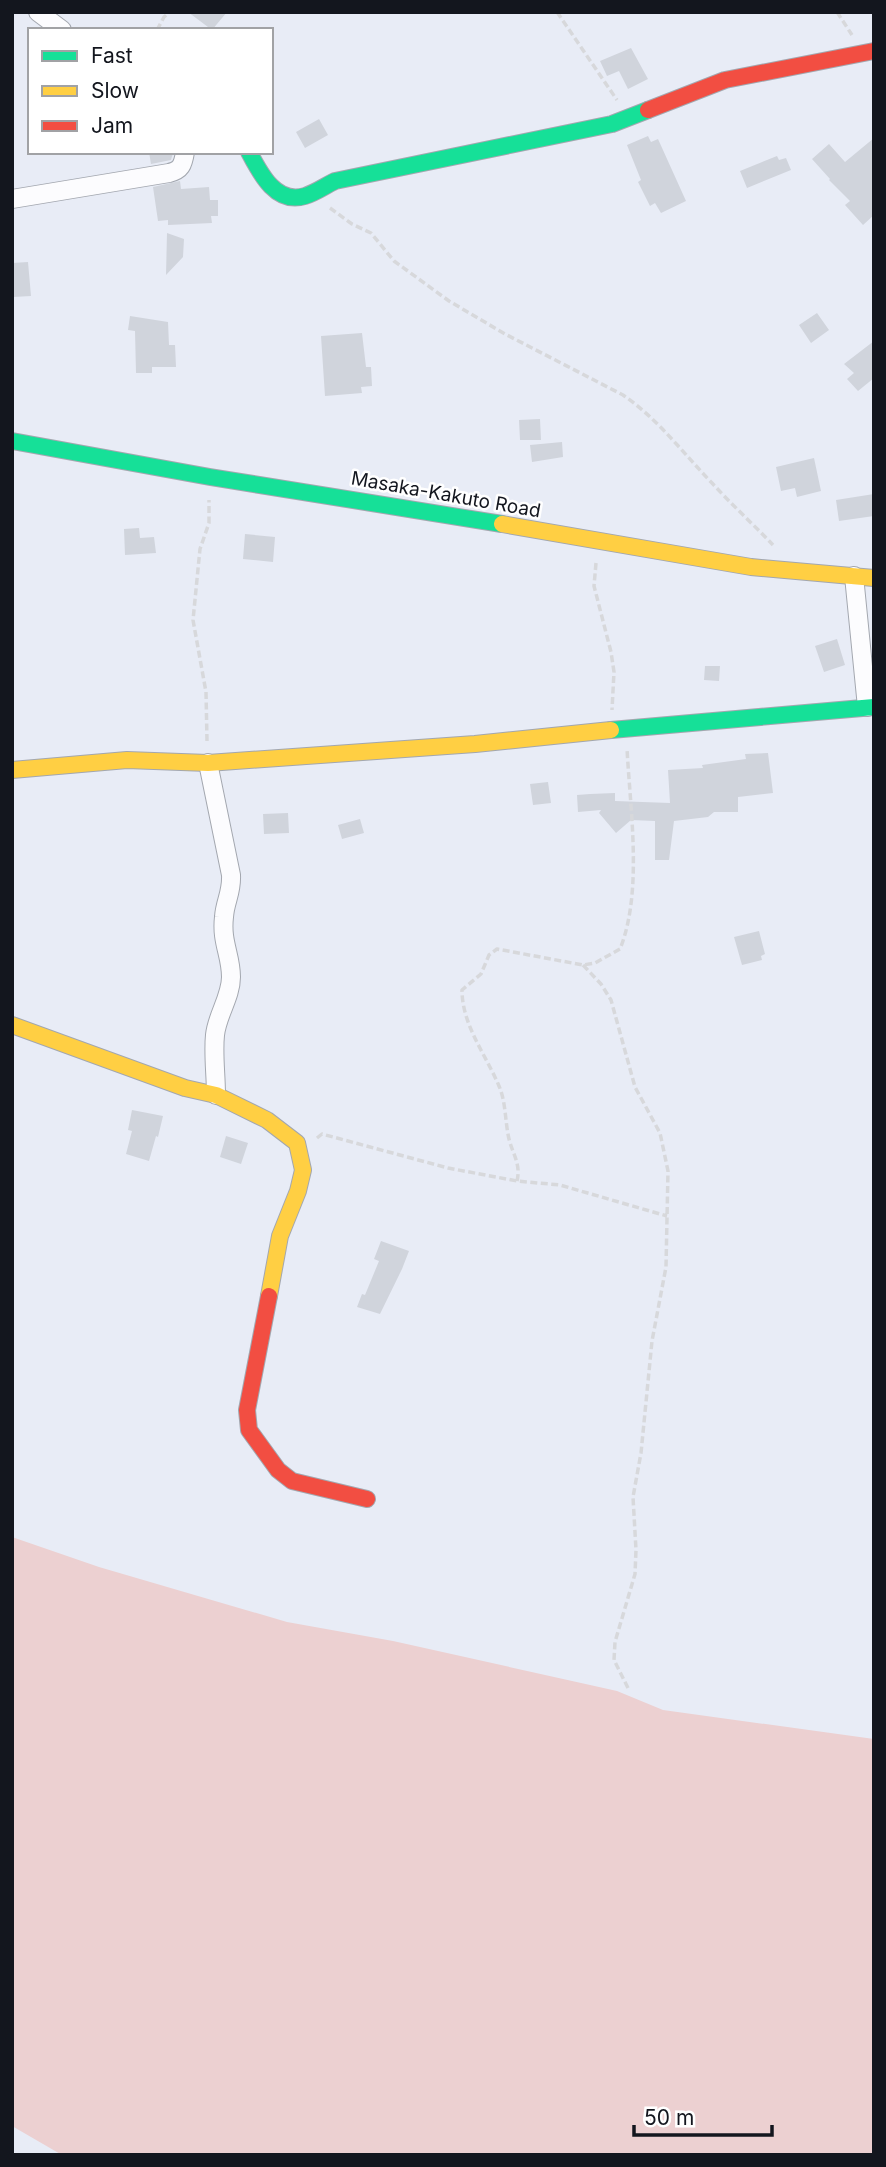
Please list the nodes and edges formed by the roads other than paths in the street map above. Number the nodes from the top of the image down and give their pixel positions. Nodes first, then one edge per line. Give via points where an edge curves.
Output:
1 (38, 12) edge
2 (59, 28) edge
3 (874, 51) edge
4 (185, 154) edge
5 (250, 154) edge
6 (12, 199) edge
7 (12, 441) edge
8 (854, 576) junction
9 (874, 578) edge
10 (870, 707) edge
11 (208, 763) junction
12 (12, 770) edge
13 (12, 1025) edge
14 (216, 1095) junction
15 (367, 1499) dead end

1 - 2 street
3 - 5 main road via 725,80 627,118 525,144 335,181 292,198 265,181
4 - 6 street via 177,171
7 - 8 main road, Masaka-Kakuto Road via 751,567
8 - 9 main road, Masaka-Kakuto Road
8 - 10 street
10 - 11 main road via 475,744
11 - 12 main road via 127,760
11 - 14 street via 232,890 224,914 223,943 231,979 215,1034
13 - 14 main road
14 - 15 main road via 280,1128 297,1143 303,1170 280,1236 247,1410 249,1430 292,1481

